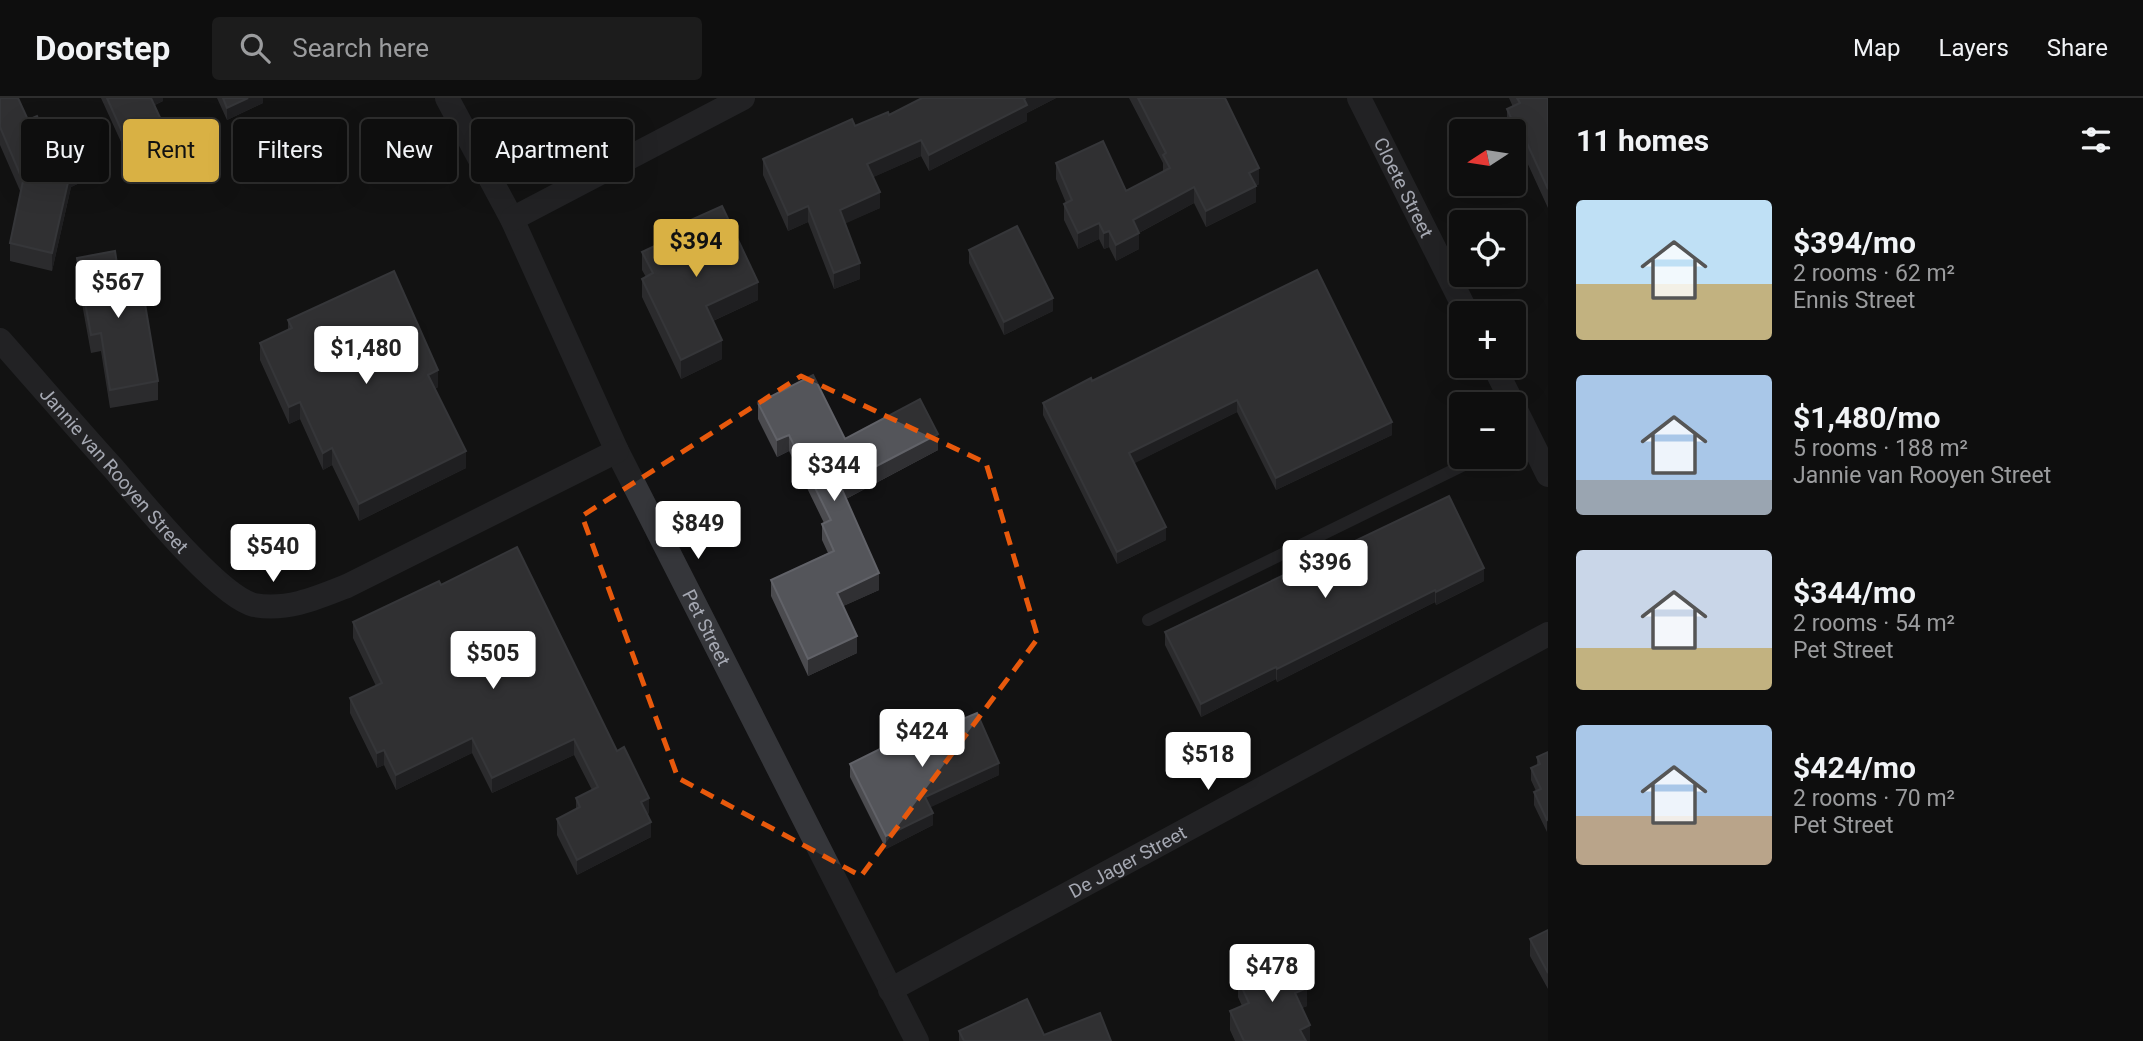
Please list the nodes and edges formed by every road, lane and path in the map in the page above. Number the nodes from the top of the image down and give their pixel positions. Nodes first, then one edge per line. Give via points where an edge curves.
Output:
1 (447, 98) edge
2 (743, 98) edge
3 (1359, 98) edge
4 (512, 219) junction
5 (1461, 301) edge
6 (0, 340) edge
7 (1526, 444) edge
8 (617, 451) junction
9 (1456, 469) edge
10 (1548, 475) edge
11 (1149, 620) dead end
12 (1548, 634) edge
13 (890, 990) junction
14 (917, 1041) edge

1 - 4 street, Pet Street
2 - 4 street
3 - 5 street, Cloete Street
4 - 8 street, Pet Street
6 - 8 street, Jannie van Rooyen Street via 193,558 251,604 300,604 347,586
7 - 10 street
8 - 13 street, Pet Street
9 - 11 lane
12 - 13 street, De Jager Street
13 - 14 street, Pet Street

